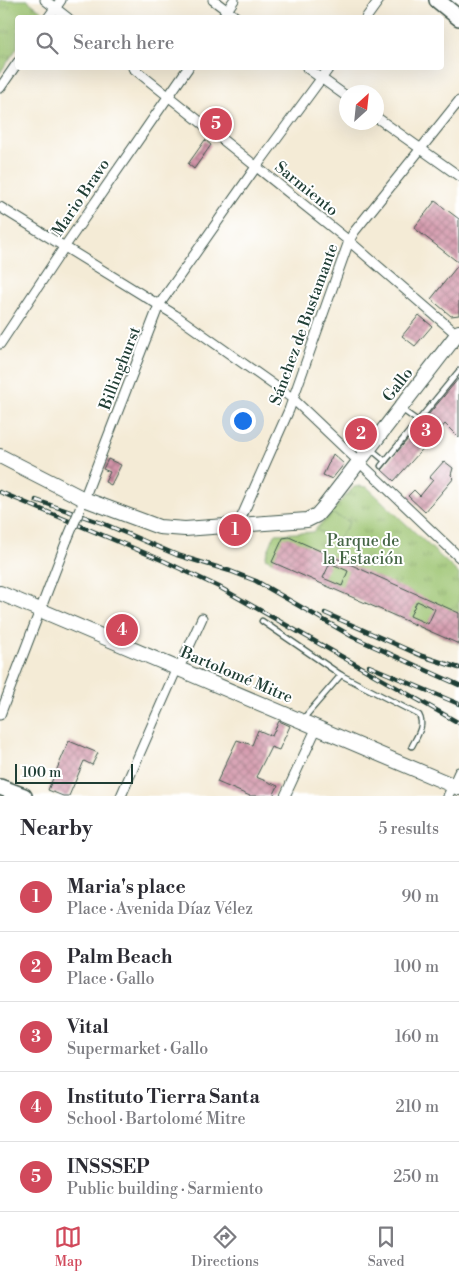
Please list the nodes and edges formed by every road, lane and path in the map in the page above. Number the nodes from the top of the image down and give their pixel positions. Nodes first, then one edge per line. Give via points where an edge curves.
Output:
1 (45, 0) edge
2 (213, 0) edge
3 (234, 0) edge
4 (379, 0) edge
5 (438, 0) edge
6 (58, 4) edge
7 (225, 14) edge
8 (50, 15) edge
9 (66, 15) edge
10 (368, 15) edge
11 (459, 18) edge
12 (15, 66) edge
13 (136, 70) edge
14 (187, 70) edge
15 (310, 70) edge
16 (328, 70) edge
17 (322, 78) junction
18 (0, 88) edge
19 (339, 91) edge
20 (168, 95) junction
21 (459, 101) edge
22 (384, 123) edge
23 (421, 149) junction
24 (256, 167) junction
25 (459, 176) edge
26 (0, 207) edge
27 (349, 241) junction
28 (65, 246) junction
29 (160, 305) junction
30 (458, 334) edge
31 (0, 344) edge
32 (459, 371) edge
33 (292, 398) junction
34 (400, 408) junction
35 (418, 421) junction
36 (370, 448) junction
37 (0, 456) edge
38 (385, 461) junction
39 (358, 463) junction
40 (381, 466) dead end
41 (82, 504) junction
42 (238, 524) junction
43 (458, 553) edge
44 (0, 593) edge
45 (40, 610) junction
46 (202, 618) dead end
47 (262, 621) dead end
48 (177, 668) junction
49 (341, 675) junction
50 (0, 715) edge
51 (302, 720) junction
52 (317, 726) junction
53 (412, 746) dead end
54 (459, 772) edge
55 (0, 787) edge
56 (453, 790) edge
57 (24, 796) edge
58 (121, 796) edge
59 (285, 796) edge

1 - 6 street
2 - 7 street
3 - 7 street
4 - 10 street
5 - 11 main road
6 - 8 street
6 - 9 street
12 - 18 street
13 - 20 street, Sarmiento
14 - 20 street, Mario Bravo
15 - 17 street
16 - 17 street, Billinghurst
17 - 19 street
17 - 24 street, Billinghurst
20 - 24 street, Sarmiento
20 - 28 street, Mario Bravo
21 - 23 street, Sánchez de Bustamante
22 - 23 street
23 - 25 street
23 - 27 street, Sánchez de Bustamante
24 - 27 street, Sarmiento
24 - 29 street, Billinghurst
26 - 28 street
27 - 30 street, Sarmiento
27 - 33 street, Sánchez de Bustamante
28 - 29 street
28 - 31 street, Mario Bravo
29 - 33 street
29 - 41 street, Billinghurst
30 - 34 main road, Gallo
32 - 35 lane
33 - 39 street
33 - 42 street, Sánchez de Bustamante
34 - 35 lane
34 - 36 main road, Gallo
35 - 38 lane
36 - 38 lane
36 - 39 main road, Gallo
37 - 41 main road
38 - 40 lane
39 - 42 main road, Gallo via 317,515 302,521
39 - 43 street
41 - 42 main road via 169,529
41 - 45 street, Billinghurst, bridge
44 - 45 main road, Bartolomé Mitre
45 - 48 main road, Bartolomé Mitre
45 - 50 street, Billinghurst
46 - 48 street
47 - 49 lane
48 - 51 main road, Bartolomé Mitre
48 - 58 street
49 - 51 lane
49 - 53 lane via 418,715 422,725
51 - 52 main road, Bartolomé Mitre
52 - 56 main road, Bartolomé Mitre
52 - 59 street
54 - 56 street
55 - 57 main road

